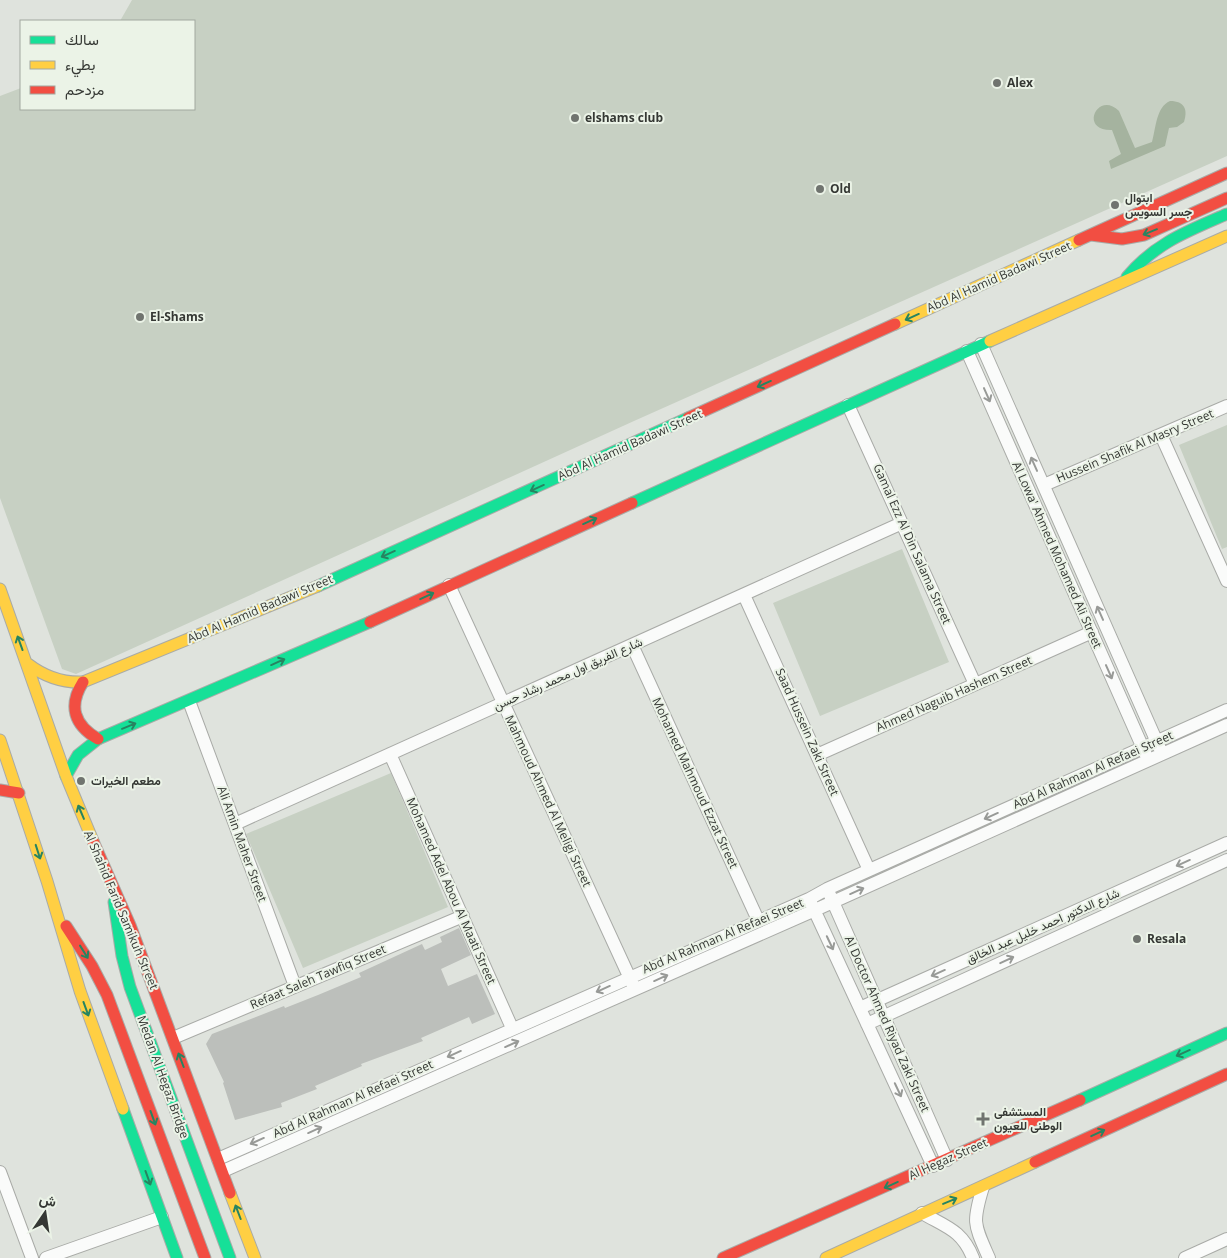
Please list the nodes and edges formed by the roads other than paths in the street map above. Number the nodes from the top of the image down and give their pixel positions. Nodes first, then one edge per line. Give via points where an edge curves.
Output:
1 (1227, 173) edge
2 (1227, 198) edge
3 (1227, 214) edge
4 (1091, 235) junction
5 (1227, 236) edge
6 (1125, 281) junction
7 (981, 344) junction
8 (967, 351) junction
9 (848, 405) junction
10 (1227, 406) edge
11 (1161, 435) junction
12 (1044, 485) junction
13 (902, 523) junction
14 (1225, 573) edge
15 (449, 585) junction
16 (0, 589) edge
17 (744, 594) junction
18 (1092, 632) junction
19 (632, 645) junction
20 (28, 664) junction
21 (83, 682) junction
22 (975, 684) junction
23 (189, 701) junction
24 (503, 703) junction
25 (1227, 710) edge
26 (1227, 724) edge
27 (98, 739) junction
28 (0, 740) edge
29 (1157, 741) junction
30 (1143, 748) junction
31 (1162, 753) junction
32 (390, 754) junction
33 (817, 756) junction
34 (1148, 760) junction
35 (66, 776) junction
36 (0, 790) edge
37 (19, 793) junction
38 (235, 824) junction
39 (1227, 844) edge
40 (1227, 860) edge
41 (869, 870) junction
42 (827, 889) junction
43 (114, 891) junction
44 (833, 902) junction
45 (812, 904) junction
46 (55, 912) junction
47 (462, 916) junction
48 (758, 920) junction
49 (629, 977) junction
50 (295, 986) junction
51 (635, 989) junction
52 (877, 1001) junction
53 (860, 1008) junction
54 (884, 1017) junction
55 (867, 1024) junction
56 (512, 1028) junction
57 (1227, 1033) edge
58 (173, 1038) junction
59 (1227, 1074) edge
60 (218, 1159) junction
61 (948, 1160) junction
62 (933, 1166) junction
63 (223, 1171) junction
64 (0, 1172) edge
65 (983, 1187) junction
66 (922, 1213) junction
67 (162, 1217) junction
68 (1227, 1239) edge
69 (32, 1258) edge
70 (46, 1258) edge
71 (177, 1258) edge
72 (205, 1258) edge
73 (230, 1258) edge
74 (255, 1258) edge
75 (723, 1258) edge
76 (826, 1258) edge
77 (973, 1258) edge
78 (989, 1258) edge
79 (1185, 1258) edge

1 - 4 main road, Abd Al Hamid Badawi Street
2 -> 4 main road via 1144,234 1122,239
3 - 6 main road via 1166,240 1140,261
4 -> 21 main road, Abd Al Hamid Badawi Street via 303,592
5 - 6 main road
6 - 7 main road
7 - 8 main road
12 -> 7 street, Al Lowa' Ahmed Mohamed Ali Street
8 - 9 main road
8 -> 18 street, Al Lowa' Ahmed Mohamed Ali Street
9 - 13 street, Gamal Ezz Al Din Salama Street
15 -> 9 main road
10 - 11 street, Hussein Shafik Al Masry Street
11 - 12 street, Hussein Shafik Al Masry Street
11 - 14 street
29 -> 12 street, Al Lowa' Ahmed Mohamed Ali Street
13 - 17 street, شارع الفريق اول محمد رشاد حسن
13 - 22 street, Gamal Ezz Al Din Salama Street
23 -> 15 main road
15 - 24 street, Mahmoud Ahmed Al Meligi Street
20 -> 16 main road, Al Shahid Farid Samikuh Street
17 - 19 street, شارع الفريق اول محمد رشاد حسن
17 - 33 street, Saad Hussein Zaki Street
18 - 22 street, Ahmed Naguib Hashem Street
18 -> 30 street, Al Lowa' Ahmed Mohamed Ali Street
19 - 24 street, شارع الفريق اول محمد رشاد حسن
19 - 48 street, Mohamed Mahmoud Ezzat Street
20 - 21 main road, Abd Al Hamid Badawi Street via 53,680
20 - 35 main road, Al Shahid Farid Samikuh Street
21 - 27 main road via 74,701 75,715 81,727
22 - 33 street, Ahmed Naguib Hashem Street
27 -> 23 main road
23 - 38 street, Ali Amin Maher Street
24 - 32 street, شارع الفريق اول محمد رشاد حسن
24 - 49 street, Mahmoud Ahmed Al Meligi Street
25 - 29 street, Abd Al Rahman Al Refaei Street
26 - 31 street, Abd Al Rahman Al Refaei Street
27 - 35 main road via 78,755
28 - 37 main road
29 - 30 street, Abd Al Rahman Al Refaei Street
29 - 31 street, Al Lowa' Ahmed Mohamed Ali Street
30 - 34 street, Al Lowa' Ahmed Mohamed Ali Street
30 -> 41 street, Abd Al Rahman Al Refaei Street
31 - 34 street, Abd Al Rahman Al Refaei Street
32 - 38 street, شارع الفريق اول محمد رشاد حسن
32 - 47 street, Mohamed Adel Abou Al Maati Street
33 - 41 street, Saad Hussein Zaki Street
44 -> 34 street, Abd Al Rahman Al Refaei Street
43 -> 35 main road, Al Shahid Farid Samikuh Street
36 - 37 main road
37 -> 46 main road
38 - 50 street, Ali Amin Maher Street
39 -> 52 street, شارع الدكتور احمد خليل عبد الخالق
54 -> 40 street, شارع الدكتور احمد خليل عبد الخالق
41 - 42 street, Abd Al Rahman Al Refaei Street
42 - 44 street, Al Doctor Ahmed Riyad Zaki Street
42 - 45 street, Abd Al Rahman Al Refaei Street
43 - 58 main road, Al Shahid Farid Samikuh Street
43 - 73 main road, Medan Al Hegaz Bridge via 116,924 130,988
44 - 45 street, Abd Al Rahman Al Refaei Street
44 - 52 street, Al Doctor Ahmed Riyad Zaki Street
45 - 48 street, Abd Al Rahman Al Refaei Street
51 -> 45 street, Abd Al Rahman Al Refaei Street
45 -> 53 street, Al Doctor Ahmed Riyad Zaki Street
46 -> 67 main road via 80,991
46 -> 72 main road, Medan Al Hegaz Bridge via 75,938 107,995
47 - 50 street, Refaat Saleh Tawfiq Street
47 - 56 street, Mohamed Adel Abou Al Maati Street
48 - 49 street, Abd Al Rahman Al Refaei Street
49 - 51 street, Mahmoud Ahmed Al Meligi Street
49 -> 56 street, Abd Al Rahman Al Refaei Street
50 - 58 street, Refaat Saleh Tawfiq Street
63 -> 51 street, Abd Al Rahman Al Refaei Street
52 - 53 street, شارع الدكتور احمد خليل عبد الخالق
52 - 54 street, Al Doctor Ahmed Riyad Zaki Street
53 - 55 street, Al Doctor Ahmed Riyad Zaki Street
54 - 55 street, شارع الدكتور احمد خليل عبد الخالق
54 - 61 street, Al Doctor Ahmed Riyad Zaki Street
55 -> 62 street, Al Doctor Ahmed Riyad Zaki Street
56 -> 60 street, Abd Al Rahman Al Refaei Street
57 -> 61 main road, Al Hegaz Street
60 -> 58 main road, Al Shahid Farid Samikuh Street
65 -> 59 main road
60 - 63 main road, Al Shahid Farid Samikuh Street
61 - 62 main road, Al Hegaz Street
62 -> 75 main road, Al Hegaz Street
74 -> 63 main road, Al Shahid Farid Samikuh Street
64 - 69 street
66 -> 65 main road
65 - 78 street via 975,1215 976,1228
66 - 76 main road
66 - 77 street via 950,1227 969,1247
67 - 70 street
67 - 71 main road
68 - 79 street

